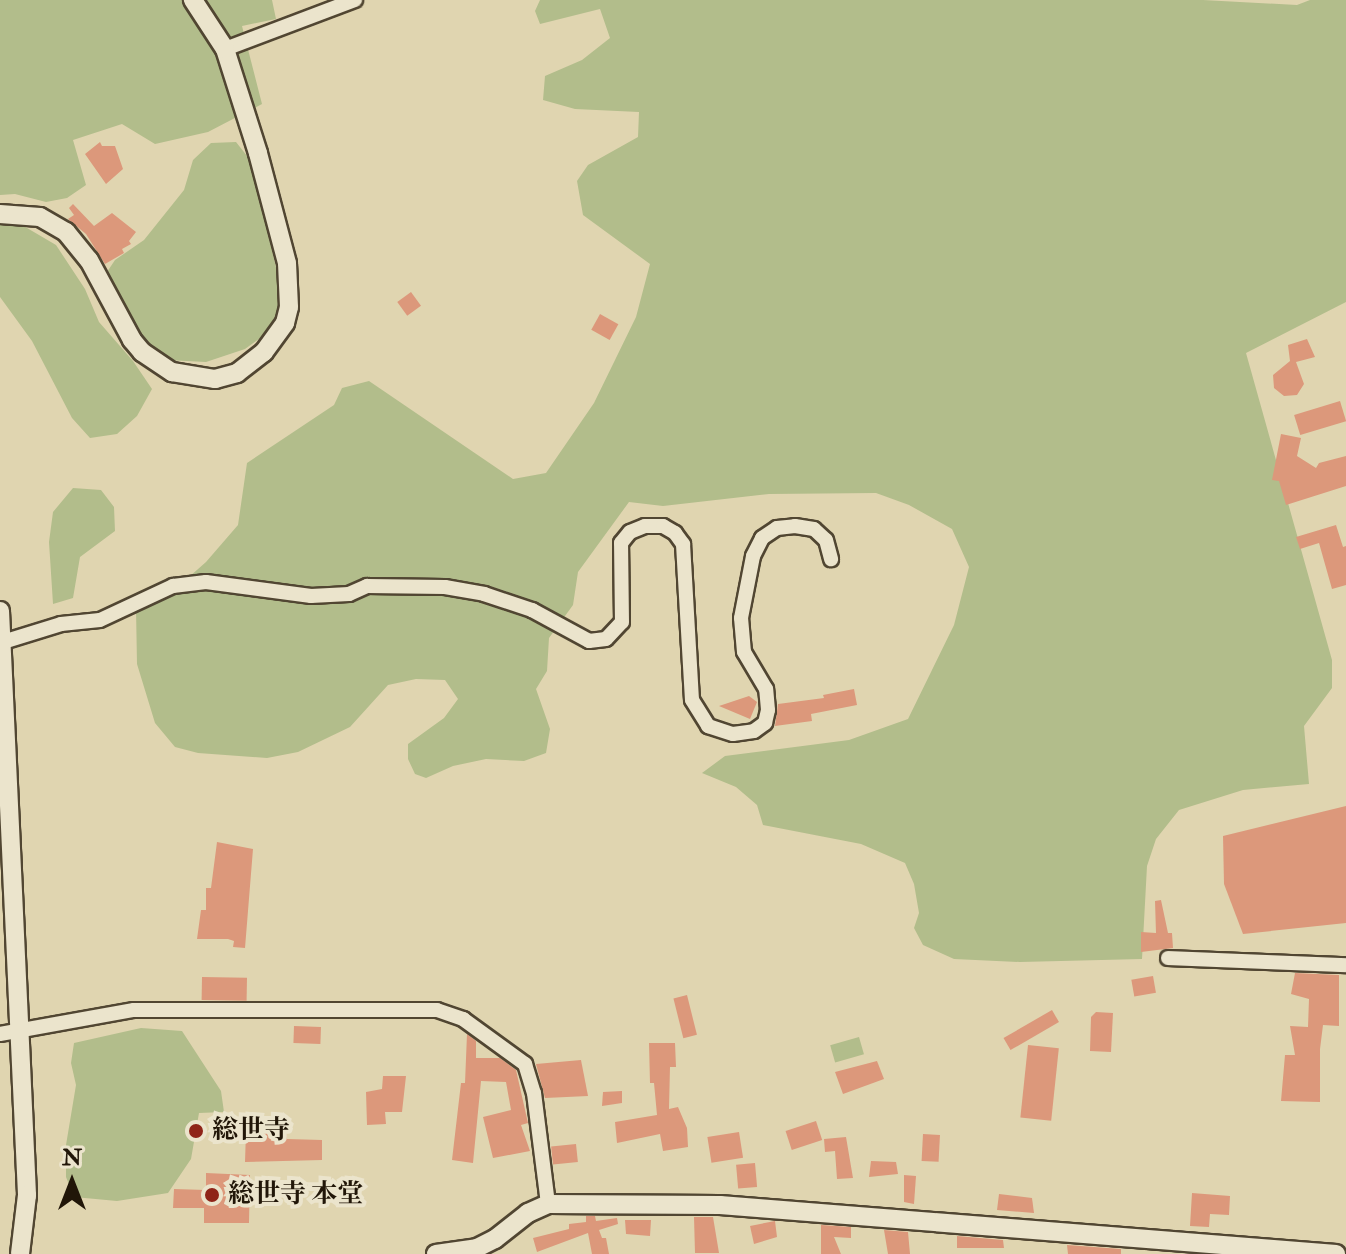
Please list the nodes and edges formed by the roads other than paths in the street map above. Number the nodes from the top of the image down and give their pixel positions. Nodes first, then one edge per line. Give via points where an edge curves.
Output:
1 (193, 0) edge
2 (355, 0) edge
3 (225, 49) junction
4 (0, 214) edge
5 (831, 559) dead end
6 (0, 611) edge
7 (3, 642) junction
8 (1168, 958) dead end
9 (1346, 965) edge
10 (22, 1029) junction
11 (0, 1034) edge
12 (548, 1204) junction
13 (20, 1254) edge
14 (436, 1254) edge
15 (1336, 1254) edge

1 - 3 street
2 - 3 street
3 - 4 street via 287,263 285,323 252,363 215,379 172,372 132,340 89,260 66,232 40,217
5 - 7 street via 826,540 814,529 777,528 762,538 753,556 741,618 744,652 766,689 768,710 765,723 754,731 733,734 708,726 692,700 683,544 663,526 630,532 621,543 622,622 606,639 589,641 532,610 445,587 367,586 349,594 311,596 206,582 173,586 100,620 61,624
6 - 7 street
7 - 10 street
8 - 9 street
10 - 11 street
10 - 12 street via 146,1010 437,1010 463,1019 525,1064 534,1093
10 - 13 street via 27,1195
12 - 14 street via 477,1248
12 - 15 street via 720,1205

